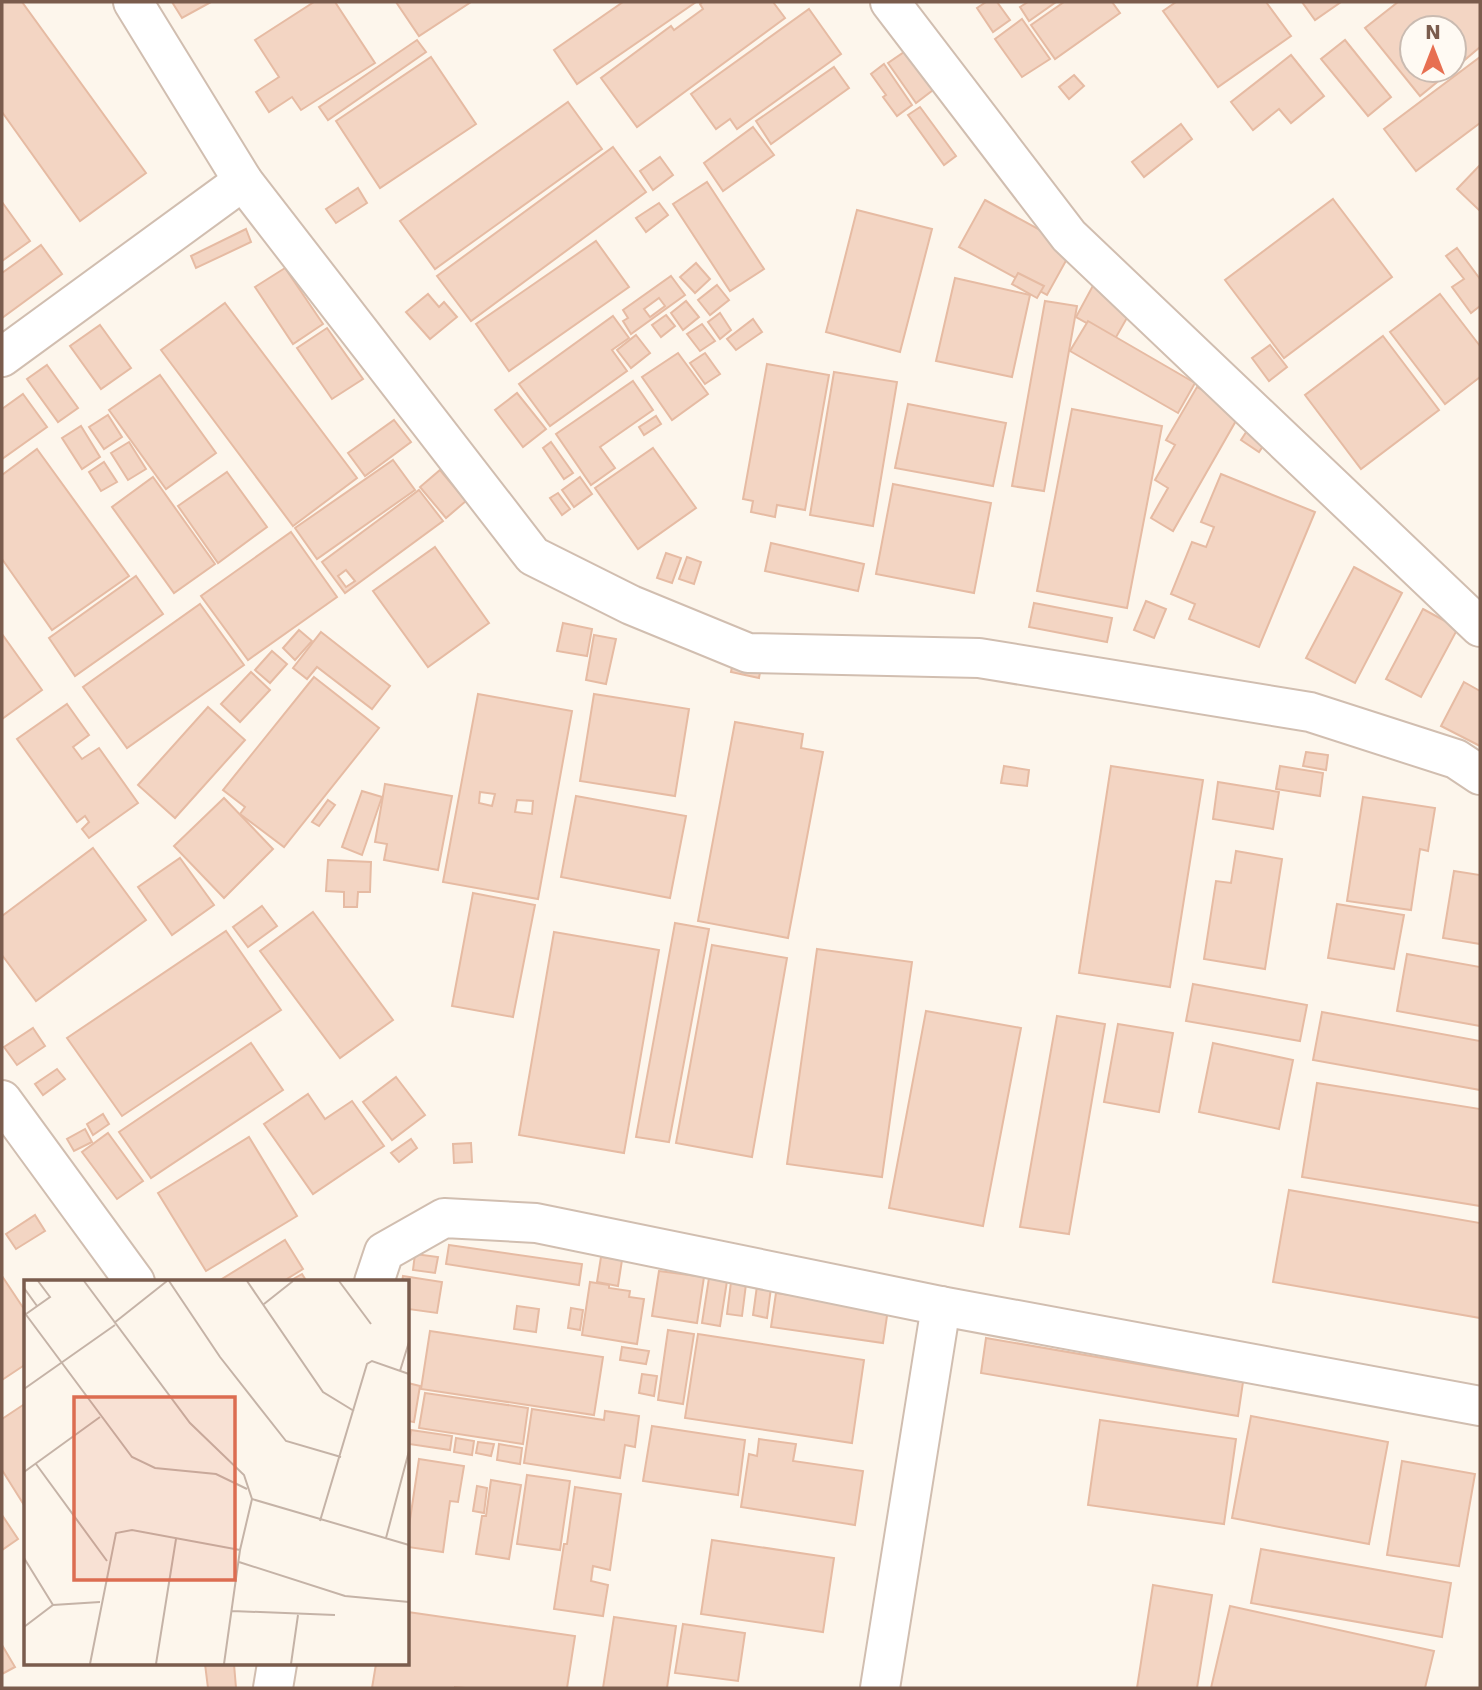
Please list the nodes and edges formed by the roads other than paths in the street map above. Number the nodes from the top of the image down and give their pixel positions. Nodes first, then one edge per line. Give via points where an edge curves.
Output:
1 (133, 2) edge
2 (890, 2) edge
3 (243, 181) junction
4 (2, 357) edge
5 (1480, 628) edge
6 (1480, 775) edge
7 (2, 1100) edge
8 (134, 1280) edge
9 (375, 1280) edge
10 (941, 1306) junction
11 (1480, 1406) edge
12 (277, 1666) edge
13 (273, 1688) edge
14 (880, 1688) edge

1 - 3 street
2 - 5 street via 1069,236
3 - 4 street
3 - 6 street via 533,556 631,605 748,653 979,658 1310,712 1456,759
7 - 8 street
9 - 10 street via 384,1252 444,1218 536,1223
10 - 11 street
10 - 14 street
12 - 13 street

